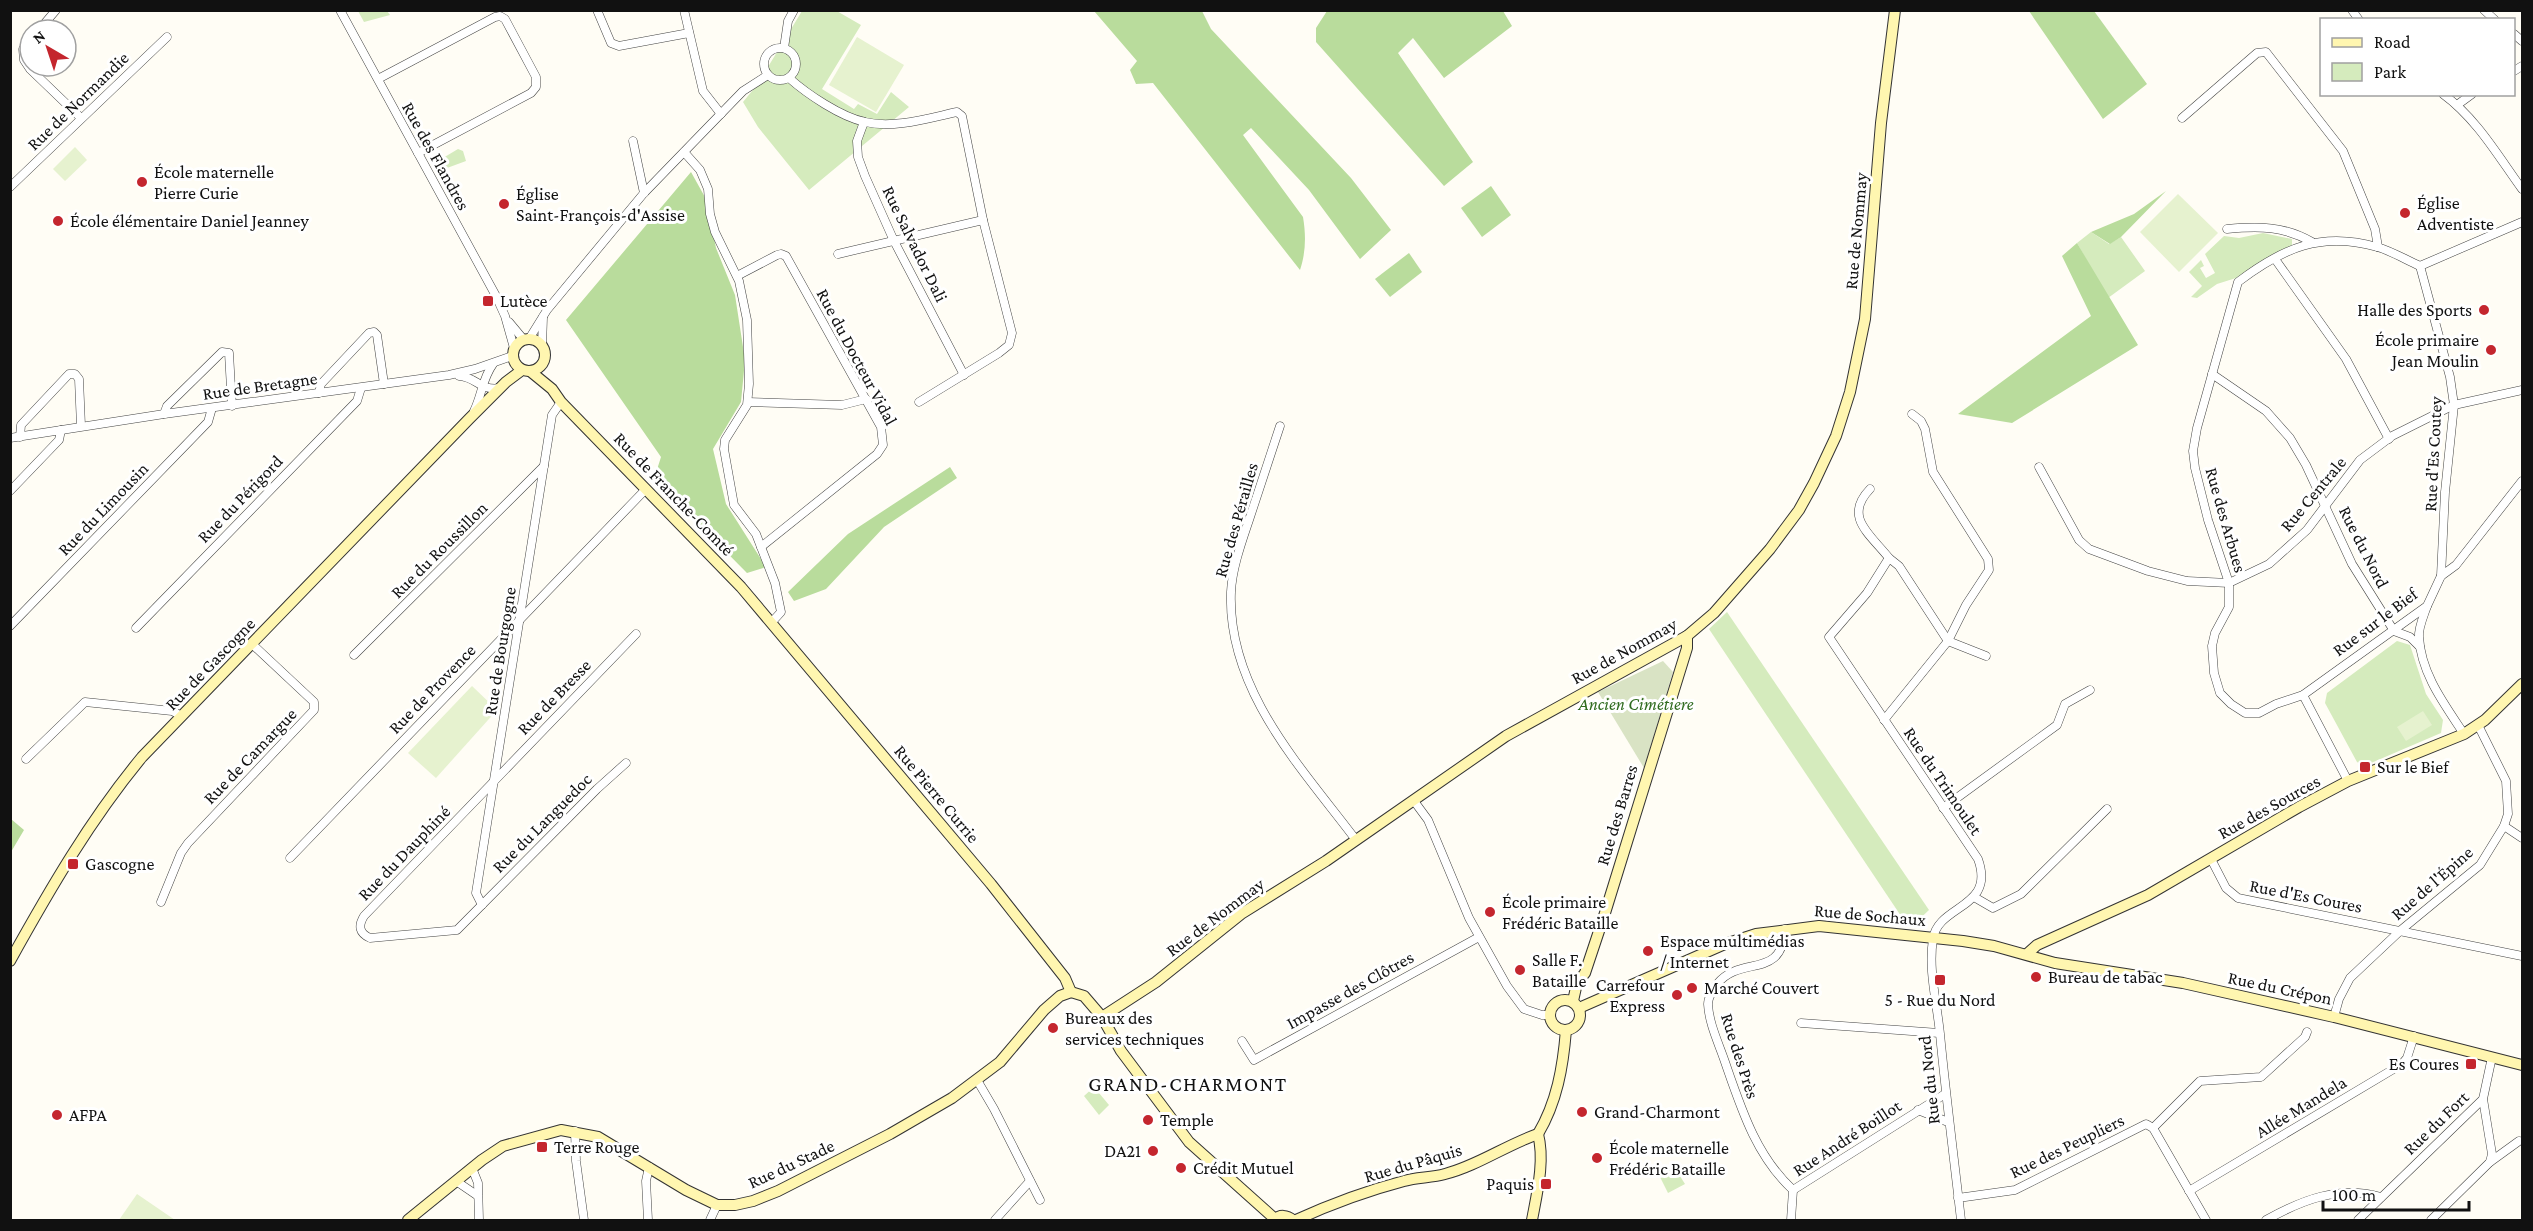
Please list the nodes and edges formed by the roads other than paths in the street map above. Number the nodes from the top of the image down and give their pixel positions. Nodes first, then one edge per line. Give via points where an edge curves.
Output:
1 (340, 10) edge
2 (597, 10) edge
3 (684, 10) edge
4 (794, 10) edge
5 (1895, 10) edge
6 (689, 33) junction
7 (167, 37) dead end
8 (784, 48) junction
9 (768, 75) junction
10 (39, 78) edge
11 (789, 78) junction
12 (378, 79) junction
13 (2446, 96) edge
14 (2469, 96) edge
15 (2457, 105) junction
16 (721, 114) junction
17 (81, 118) junction
18 (2182, 118) dead end
19 (864, 122) junction
20 (633, 141) dead end
21 (684, 152) junction
22 (418, 153) junction
23 (10, 187) edge
24 (2523, 189) edge
25 (644, 193) junction
26 (983, 220) junction
27 (2523, 222) edge
28 (2227, 229) dead end
29 (894, 241) junction
30 (2312, 242) junction
31 (2378, 248) junction
32 (838, 254) dead end
33 (2275, 259) junction
34 (2420, 266) junction
35 (737, 276) junction
36 (505, 316) junction
37 (543, 316) junction
38 (526, 339) junction
39 (542, 346) junction
40 (513, 352) junction
41 (494, 363) junction
42 (542, 364) junction
43 (526, 371) junction
44 (2212, 374) junction
45 (449, 375) junction
46 (964, 375) junction
47 (384, 384) junction
48 (481, 387) junction
49 (361, 388) junction
50 (502, 388) junction
51 (552, 389) junction
52 (2523, 390) edge
53 (319, 393) junction
54 (866, 399) junction
55 (561, 402) junction
56 (748, 402) junction
57 (920, 402) dead end
58 (2454, 405) junction
59 (232, 406) junction
60 (212, 408) junction
61 (164, 414) junction
62 (1912, 414) dead end
63 (470, 419) junction
64 (81, 426) junction
65 (1280, 426) dead end
66 (61, 430) junction
67 (20, 437) junction
68 (10, 438) edge
69 (2389, 438) junction
70 (544, 466) junction
71 (2039, 467) dead end
72 (2523, 481) edge
73 (646, 489) junction
74 (1870, 489) dead end
75 (10, 491) edge
76 (2326, 504) junction
77 (761, 547) junction
78 (1890, 558) junction
79 (2441, 576) junction
80 (2229, 583) junction
81 (2427, 606) junction
82 (521, 618) junction
83 (771, 623) junction
84 (10, 626) edge
85 (136, 628) dead end
86 (2394, 631) junction
87 (636, 634) dead end
88 (1687, 636) junction
89 (1948, 641) junction
90 (252, 644) junction
91 (2421, 647) junction
92 (354, 655) dead end
93 (1986, 656) dead end
94 (2523, 684) edge
95 (2090, 690) dead end
96 (2303, 695) junction
97 (182, 716) junction
98 (1884, 720) junction
99 (2478, 725) junction
100 (2464, 734) junction
101 (26, 759) dead end
102 (626, 763) dead end
103 (494, 781) junction
104 (2348, 782) junction
105 (1414, 801) junction
106 (1943, 808) junction
107 (2107, 810) dead end
108 (2504, 826) junction
109 (2523, 838) edge
110 (1356, 840) junction
111 (290, 858) dead end
112 (2211, 859) junction
113 (1974, 897) junction
114 (161, 902) dead end
115 (482, 905) junction
116 (1785, 929) junction
117 (2401, 930) junction
118 (1479, 937) junction
119 (1933, 937) junction
120 (2027, 954) junction
121 (2523, 956) edge
122 (10, 961) edge
123 (1071, 992) junction
124 (1576, 1004) junction
125 (1549, 1015) junction
126 (1102, 1017) junction
127 (2334, 1017) junction
128 (1801, 1023) dead end
129 (1566, 1030) junction
130 (2307, 1032) dead end
131 (1939, 1033) junction
132 (2414, 1036) junction
133 (1242, 1041) dead end
134 (2492, 1057) junction
135 (2523, 1065) edge
136 (977, 1080) junction
137 (1944, 1094) junction
138 (2483, 1098) junction
139 (1918, 1110) junction
140 (1948, 1122) junction
141 (2153, 1128) junction
142 (575, 1131) junction
143 (1538, 1134) junction
144 (2519, 1141) dead end
145 (2490, 1162) junction
146 (649, 1167) junction
147 (472, 1168) junction
148 (456, 1181) junction
149 (1030, 1181) junction
150 (1793, 1190) junction
151 (2189, 1191) junction
152 (478, 1196) junction
153 (1958, 1197) junction
154 (2380, 1197) junction
155 (1040, 1200) dead end
156 (717, 1205) junction
157 (1274, 1220) edge
158 (408, 1221) edge
159 (479, 1221) edge
160 (584, 1221) edge
161 (648, 1221) edge
162 (710, 1221) edge
163 (995, 1221) edge
164 (1294, 1221) edge
165 (1532, 1221) edge
166 (1791, 1221) edge
167 (1961, 1221) edge
168 (2206, 1221) edge
169 (2266, 1221) edge
170 (2358, 1221) edge
171 (2431, 1221) edge

1 - 12 street, Rue des Flandres
2 - 6 street via 610,43 619,46
3 - 6 street
4 - 8 street via 788,21
5 - 88 street, Rue de Nommay via 1881,123 1865,319 1845,414 1827,458 1798,510 1737,587
6 - 16 street via 703,91
7 - 17 street, Rue de Normandie
8 - 9 street via 774,48 767,54 764,67
8 - 11 street via 796,61
9 - 11 street via 780,81
9 - 16 street via 743,91
10 - 17 street
11 - 19 street via 818,99
12 - 22 street, Rue des Flandres
12 - 22 street via 495,16 505,19 536,77 536,87
13 - 15 street
14 - 15 street
15 - 24 street via 2490,142
16 - 21 street
17 - 23 street, Rue de Normandie
18 - 31 street via 2257,53 2266,52 2343,151 2375,229
19 - 26 street via 898,123 957,112 962,116
19 - 29 street, Rue Salvador Dali via 857,141 858,157
20 - 25 street
21 - 25 street
21 - 35 street via 700,170 708,189 715,232
22 - 36 street, Rue des Flandres
25 - 37 street
26 - 29 street
26 - 46 street via 1012,333 1010,345
27 - 34 street
28 - 30 street via 2263,226 2296,232
29 - 32 street
29 - 46 street, Rue Salvador Dali
30 - 31 street, Rue des Arbues via 2348,242
30 - 33 street, Rue des Arbues
31 - 34 street, Rue des Arbues
33 - 44 street, Rue des Arbues via 2238,282
33 - 69 street via 2346,359
34 - 58 street, Rue d'Es Coutey
35 - 54 street, Rue du Docteur Vidal via 777,255 786,256
35 - 56 street via 743,292 749,353
36 - 38 street, Rue des Flandres
36 - 40 street, Rue des Flandres
37 - 38 street
37 - 39 street
38 - 39 street
38 - 40 street
39 - 42 street
40 - 41 street, Rue de Bretagne
40 - 43 street via 515,364
41 - 45 street, Rue de Bretagne
41 - 48 street, Rue de Gascogne
42 - 43 street
42 - 51 street, Rue de Franche-Comté
43 - 50 street, Rue de Gascogne
43 - 51 street, Rue de Franche-Comté
44 - 76 street, Rue du Nord via 2277,421
44 - 80 street, Rue des Arbues via 2193,452 2208,520
45 - 47 street, Rue de Bretagne
45 - 48 street via 466,376
46 - 57 street
47 - 49 street, Rue de Bretagne
47 - 53 street via 374,332 321,384
48 - 50 street
48 - 63 street, Rue de Gascogne
49 - 53 street, Rue de Bretagne
49 - 85 street, Rue du Périgord via 357,401
50 - 63 street, Rue de Gascogne
51 - 55 street, Rue de Franche-Comté
52 - 58 street, Rue Centrale
53 - 59 street, Rue de Bretagne
54 - 56 street via 842,405
54 - 77 street, Rue du Docteur Vidal via 884,438 877,454
55 - 70 street, Rue de Bourgogne via 552,415
55 - 73 street, Rue de Franche-Comté
56 - 77 street via 725,440 724,449 734,505
58 - 69 street, Rue Centrale
58 - 79 street, Rue d'Es Coutey
59 - 60 street, Rue de Bretagne
59 - 61 street via 229,352 222,352 167,406
60 - 61 street, Rue de Bretagne
60 - 84 street, Rue du Limousin via 208,422
61 - 64 street, Rue de Bretagne
62 - 89 street via 1921,421 1934,472 1988,559 1989,570
63 - 90 street, Rue de Gascogne
64 - 66 street, Rue de Bretagne
64 - 67 street via 79,379 69,374 21,425
65 - 110 street, Rue des Pérailles via 1241,544 1231,591 1233,627 1247,678 1266,720
66 - 67 street, Rue de Bretagne
66 - 75 street via 59,440
67 - 68 street, Rue de Bretagne
69 - 76 street, Rue Centrale via 2360,460
70 - 82 street, Rue de Bourgogne
70 - 92 street, Rue du Roussillon
71 - 80 street, Rue Centrale via 2079,540 2089,549 2148,571 2187,580
72 - 79 street, Rue sur le Bief via 2456,565
73 - 82 street, Rue de Provence
73 - 83 street, Rue de Franche-Comté
74 - 78 street via 1859,501 1859,520
76 - 80 street, Rue Centrale via 2307,530 2269,564
76 - 86 street, Rue du Nord via 2352,564
77 - 83 street via 775,582 781,612
78 - 89 street
78 - 98 street, Rue du Trimoulet via 1867,593 1829,637
79 - 81 street, Rue sur le Bief
80 - 96 street, Rue des Arbues via 2229,607 2212,646 2220,693 2245,713 2259,713
81 - 86 street, Rue sur le Bief
81 - 91 street via 2419,635
82 - 103 street, Rue de Bourgogne
82 - 111 street, Rue de Provence
83 - 123 street, Rue Pierre Currie via 991,884 1065,978
86 - 91 street
86 - 96 street, Rue sur le Bief
87 - 103 street, Rue de Bresse
88 - 105 street, Rue de Nommay via 1506,736
88 - 124 street, Rue des Barres via 1687,648 1605,913 1585,973 1576,983
89 - 93 street
89 - 98 street
90 - 97 street, Rue de Gascogne
90 - 114 street, Rue de Camargue via 314,702 314,711 188,843
91 - 100 street via 2431,683
94 - 99 street, Rue des Sources
95 - 106 street via 2065,704 2057,725
96 - 104 street
97 - 101 street via 172,711 85,702
97 - 122 street, Rue de Gascogne via 142,757 94,818
98 - 106 street, Rue du Trimoulet
99 - 100 street, Rue des Sources
99 - 108 street, Rue de l'Épine via 2506,782 2508,814
100 - 104 street, Rue des Sources
102 - 115 street, Rue du Languedoc
103 - 115 street, Rue de Bourgogne via 476,893
103 - 115 street, Rue du Dauphiné via 359,924 370,939 457,930
104 - 112 street, Rue des Sources
105 - 110 street, Rue de Nommay
105 - 118 street via 1428,820
106 - 113 street, Rue du Trimoulet via 1982,870
107 - 113 street via 2021,894 1993,908
108 - 109 street
108 - 117 street, Rue de l'Épine via 2480,865
110 - 126 street, Rue de Nommay via 1241,914 1156,982
112 - 117 street, Rue d'Es Coures via 2226,888 2238,898
112 - 120 street, Rue des Sources via 2148,895 2037,945
113 - 119 street via 1939,925
116 - 119 street, Rue de Sochaux via 1819,926
116 - 124 street, Rue de Sochaux via 1725,944
116 - 150 street, Rue des Près via 1784,945 1775,958 1725,975 1708,1003 1750,1128 1770,1165
117 - 121 street, Rue d'Es Coures
117 - 127 street, Rue de l'Épine via 2350,978
118 - 125 street via 1524,1009
118 - 133 street, Impasse des Clôtres via 1254,1060
119 - 120 street, Rue de Sochaux
119 - 131 street, Rue du Nord via 1932,972
120 - 127 street, Rue du Crépon via 2055,963 2183,983
123 - 126 street via 1084,996
123 - 136 street, Rue du Stade via 1044,1010 1000,1062
124 - 125 street via 1564,999 1554,1003
124 - 129 street via 1580,1020
125 - 129 street via 1557,1028
126 - 157 street via 1121,1051 1177,1129
127 - 132 street, Rue du Crépon
128 - 131 street
129 - 143 street via 1554,1100
130 - 141 street via 2261,1077 2200,1081
131 - 137 street, Rue du Nord
132 - 134 street, Rue du Crépon
132 - 151 street, Allée Mandela via 2402,1064
134 - 135 street, Rue du Crépon
134 - 138 street
136 - 149 street
136 - 156 street, Rue du Stade via 890,1134 774,1193 735,1205
137 - 139 street, Rue André Boillot
137 - 140 street, Rue du Nord
138 - 145 street
138 - 154 street, Rue du Fort
139 - 140 street, Rue André Boillot
139 - 150 street, Rue André Boillot
140 - 153 street, Rue du Nord
141 - 151 street, Rue des Peupliers
141 - 153 street, Rue des Peupliers via 2146,1124 2015,1190
142 - 146 street via 598,1137
142 - 147 street via 561,1130 503,1146
142 - 160 street
143 - 164 street, Rue du Pâquis via 1446,1174 1373,1190
143 - 165 street via 1539,1177
144 - 145 street
145 - 171 street
146 - 156 street
146 - 161 street
147 - 148 street
147 - 152 street
148 - 152 street
148 - 158 street
149 - 155 street
149 - 163 street
150 - 166 street
151 - 168 street, Rue des Peupliers
152 - 159 street
153 - 167 street, Rue du Nord
154 - 169 street via 2360,1191 2311,1199
154 - 170 street, Rue du Fort
156 - 162 street
157 - 164 street via 1281,1216

